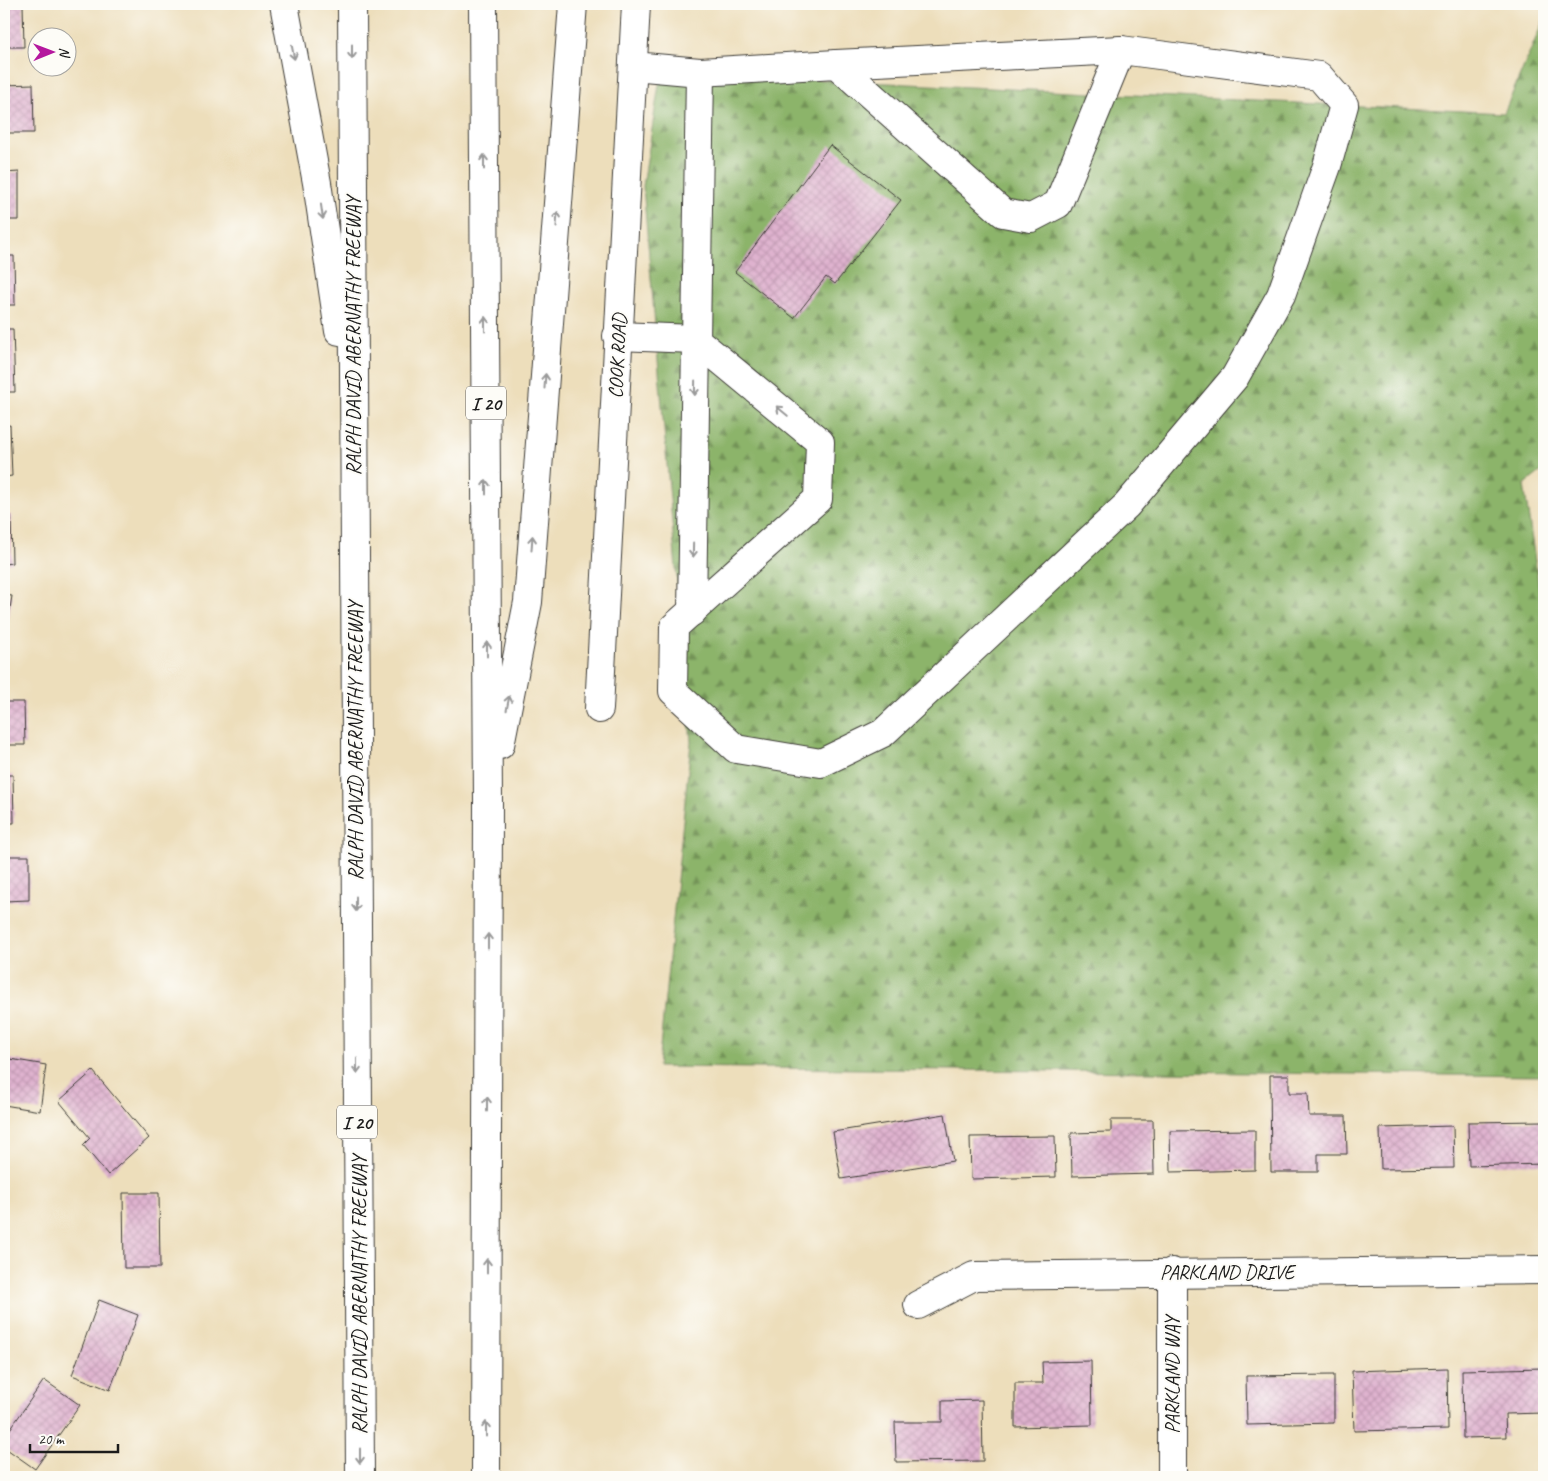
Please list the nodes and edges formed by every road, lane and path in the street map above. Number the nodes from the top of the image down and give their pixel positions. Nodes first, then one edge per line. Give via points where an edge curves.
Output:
1 (284, 4) edge
2 (352, 4) edge
3 (483, 4) edge
4 (573, 4) edge
5 (636, 4) edge
6 (1121, 50) junction
7 (836, 64) junction
8 (633, 66) junction
9 (700, 72) junction
10 (618, 336) junction
11 (695, 339) junction
12 (692, 612) junction
13 (599, 709) dead end
14 (355, 768) junction
15 (488, 803) junction
16 (1544, 1270) edge
17 (1172, 1272) junction
18 (918, 1305) dead end
19 (360, 1477) edge
20 (486, 1477) edge
21 (1172, 1477) edge

1 -> 14 main road via 318,183 341,342
2 -> 14 main road, RALPH DAVID ABERNATHY FREEWAY / I 20
15 -> 3 main road, I 20
15 -> 4 main road via 528,602
5 - 8 main road, COOK ROAD
6 - 7 main road
6 - 7 main road via 1058,204 1031,218 1003,213
6 - 12 main road via 1319,76 1344,105 1281,295 1235,377 1127,505 898,720 883,733 821,763 736,749 673,691 674,627
7 - 9 main road
8 - 9 main road
8 - 10 main road, COOK ROAD
9 - 11 main road
10 - 11 main road
10 - 13 main road, COOK ROAD
11 -> 12 main road
12 -> 11 main road via 818,499 820,442
14 -> 19 main road, RALPH DAVID ABERNATHY FREEWAY / I 20
20 -> 15 main road, I 20
16 - 17 main road, PARKLAND DRIVE
17 - 18 main road, PARKLAND DRIVE via 974,1276
17 - 21 main road, PARKLAND WAY

